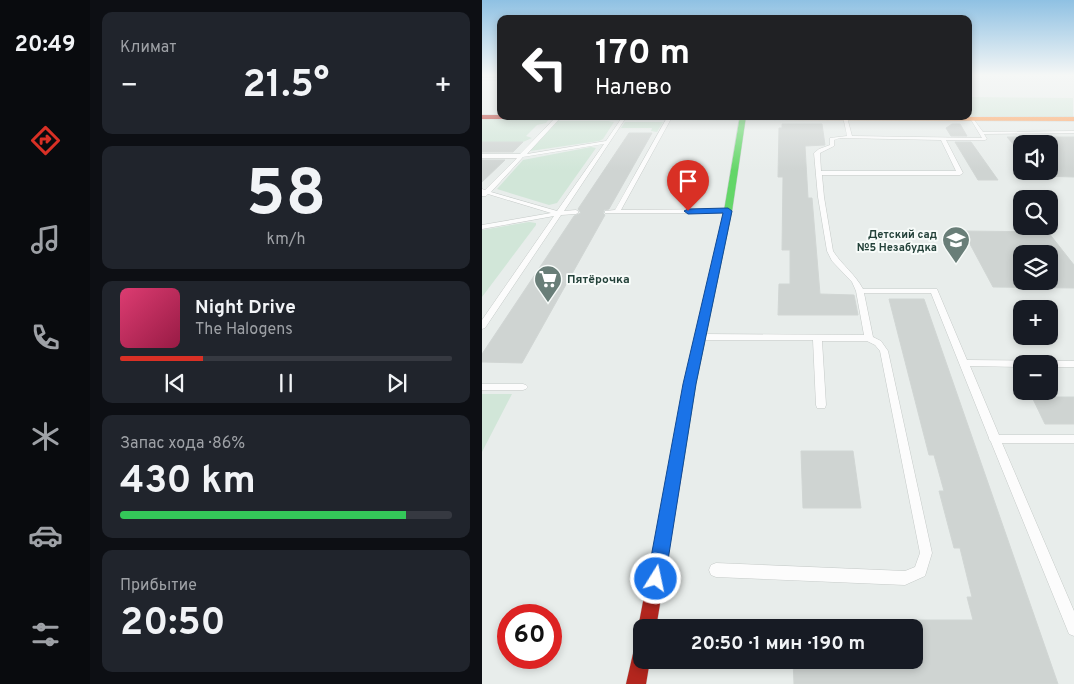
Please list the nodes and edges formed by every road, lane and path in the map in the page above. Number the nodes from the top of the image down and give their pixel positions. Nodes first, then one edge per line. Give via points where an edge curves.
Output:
1 (482, 117) edge
2 (497, 117) edge
3 (972, 118) joint
4 (1074, 119) edge
5 (556, 120) edge
6 (622, 120) edge
7 (668, 120) edge
8 (743, 120) edge
9 (846, 120) edge
10 (1074, 132) edge
11 (982, 133) junction
12 (850, 137) junction
13 (943, 140) junction
14 (606, 142) junction
15 (482, 156) edge
16 (521, 156) junction
17 (819, 173) junction
18 (484, 193) edge
19 (728, 211) junction
20 (559, 212) junction
21 (576, 212) dead end
22 (607, 212) dead end
23 (617, 212) junction
24 (482, 227) edge
25 (860, 291) junction
26 (482, 326) edge
27 (700, 337) junction
28 (818, 337) junction
29 (870, 338) junction
30 (963, 363) junction
31 (1074, 364) edge
32 (482, 386) edge
33 (523, 387) dead end
34 (822, 405) dead end
35 (994, 439) junction
36 (1074, 439) edge
37 (716, 570) dead end
38 (649, 619) edge
39 (1074, 629) edge
40 (639, 669) edge
41 (636, 684) edge

1 - 2 street
3 - 4 street
3 - 11 lane
5 - 16 lane
6 - 14 lane
7 - 23 lane
8 - 19 street
9 - 12 lane
10 - 11 lane
11 - 13 lane via 985,139
12 - 13 lane
12 - 17 lane via 835,138 830,148 818,151
13 - 17 lane via 960,173
14 - 16 lane
14 - 20 lane
15 - 16 lane
16 - 18 lane
17 - 25 lane via 830,251
18 - 20 lane
19 - 23 lane
19 - 27 street
20 - 21 lane
20 - 24 lane
20 - 26 lane
22 - 23 lane
25 - 29 lane
25 - 30 lane via 934,291
27 - 28 lane
27 - 38 street
28 - 29 lane
28 - 34 lane
29 - 37 lane via 884,351 926,553 920,571 905,578
30 - 31 lane
30 - 35 lane
32 - 33 lane
35 - 36 lane
35 - 39 lane
40 - 41 street

